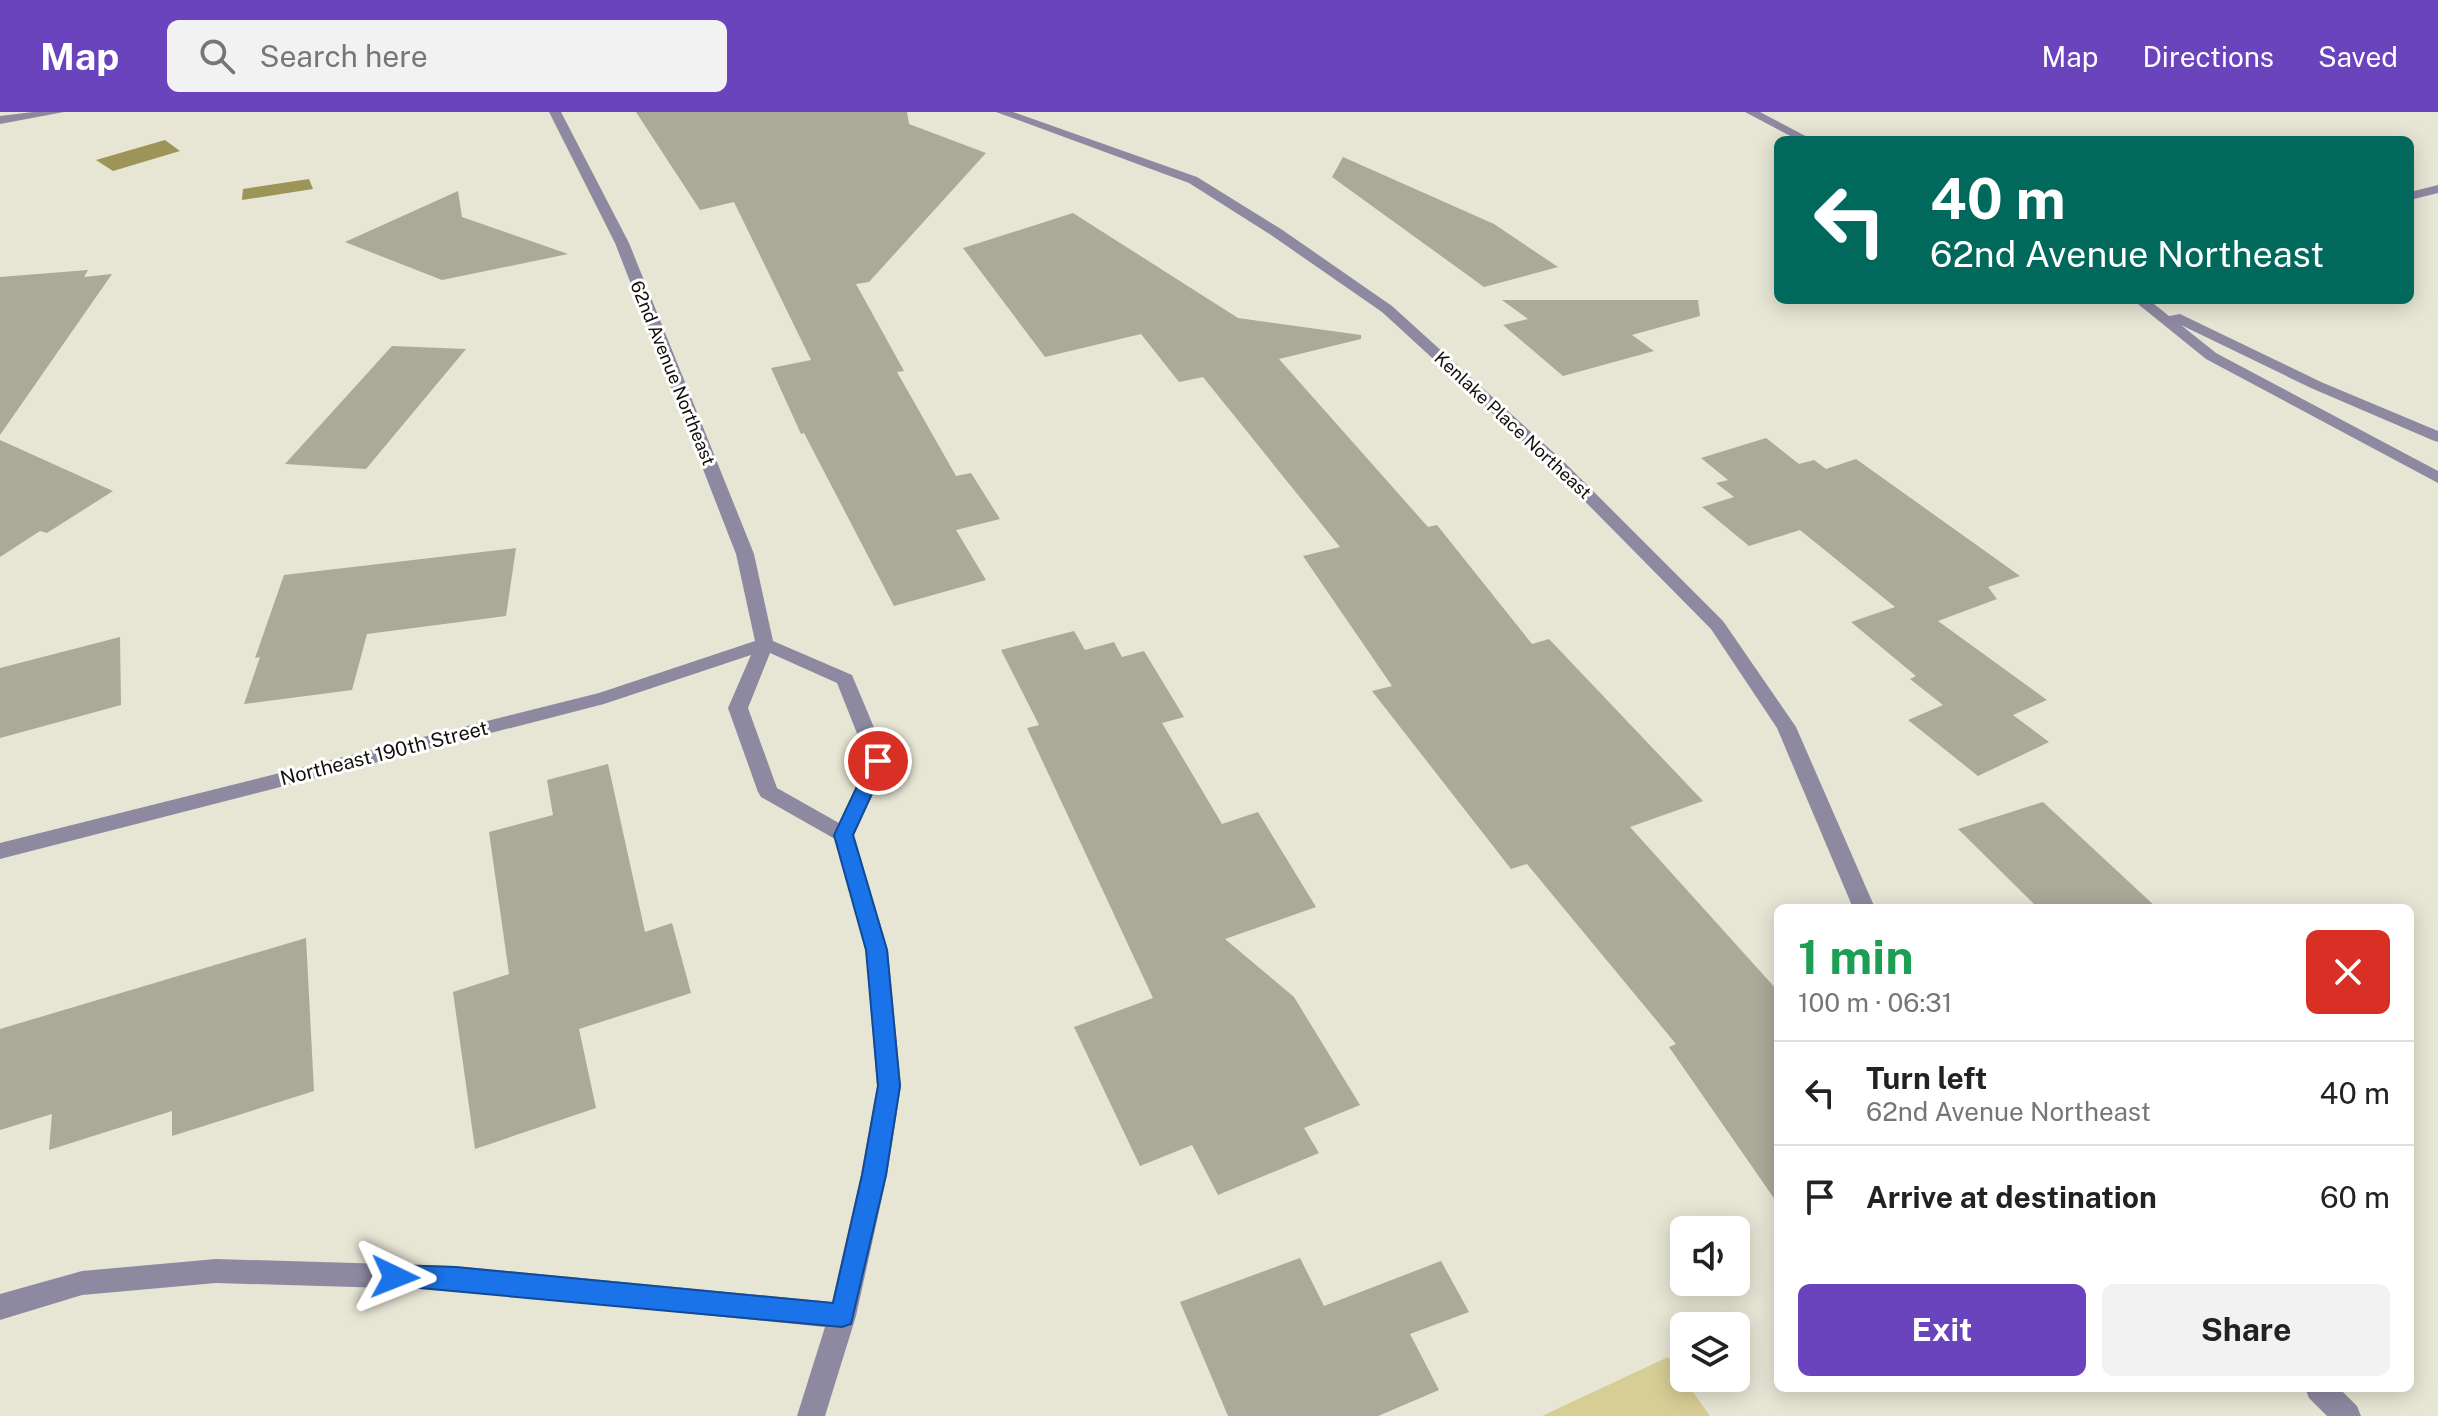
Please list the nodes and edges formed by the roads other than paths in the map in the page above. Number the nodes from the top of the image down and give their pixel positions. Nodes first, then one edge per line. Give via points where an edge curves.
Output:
1 (58, 112) edge
2 (555, 112) edge
3 (1002, 112) edge
4 (1751, 112) edge
5 (0, 120) edge
6 (1797, 136) edge
7 (2438, 189) edge
8 (2414, 195) edge
9 (2147, 304) edge
10 (2150, 304) edge
11 (2438, 437) edge
12 (2438, 478) edge
13 (765, 644) junction
14 (844, 835) junction
15 (0, 851) edge
16 (1862, 904) edge
17 (0, 1307) edge
18 (842, 1316) junction
19 (2323, 1392) edge
20 (811, 1416) edge
21 (2347, 1416) edge

1 - 5 street
2 - 13 street, 62nd Avenue Northeast via 622,243 740,539
3 - 16 street, Kenlake Place Northeast via 1193,180 1276,232 1387,309 1546,453 1717,625 1786,727
4 - 6 street
7 - 8 street
9 - 12 street via 2211,356
10 - 11 street
13 - 14 street via 738,708 768,792
13 - 14 street via 845,679 878,761
13 - 15 street, Northeast 190th Street via 604,698
14 - 18 street via 877,950 889,1086
17 - 18 street via 82,1283 216,1271 455,1278
18 - 20 street
19 - 21 street

